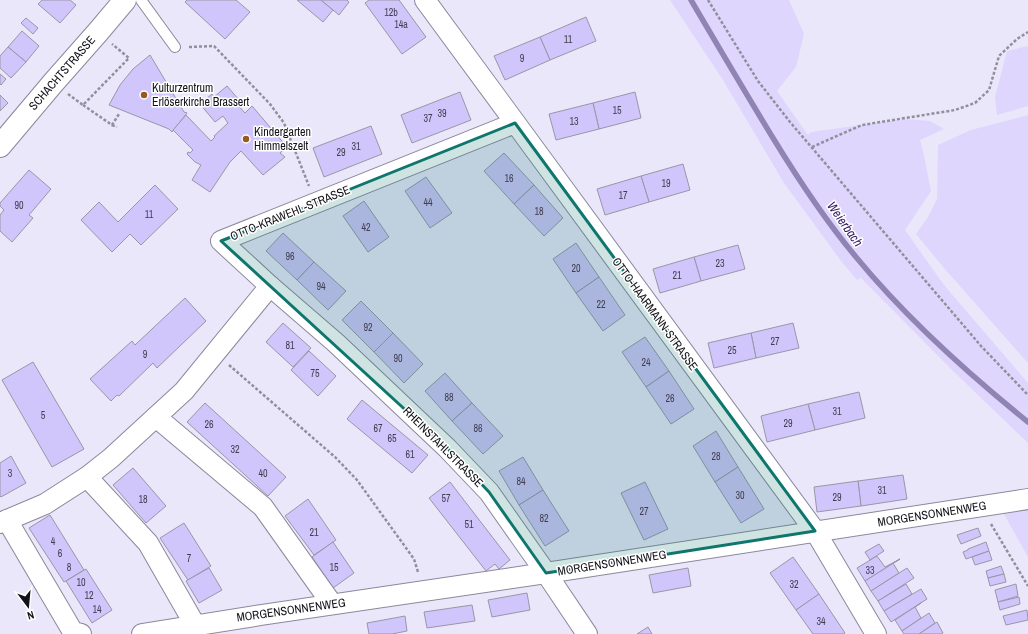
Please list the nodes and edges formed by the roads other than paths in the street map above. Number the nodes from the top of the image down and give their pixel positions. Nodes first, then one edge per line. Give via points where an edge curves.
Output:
1 (125, 0) edge
2 (141, 0) edge
3 (425, 0) edge
4 (175, 47) road end
5 (515, 122) junction
6 (0, 146) edge
7 (270, 286) junction
8 (156, 417) junction
9 (87, 477) junction
10 (1028, 498) edge
11 (3, 522) edge
12 (815, 531) junction
13 (546, 573) junction
14 (332, 604) junction
15 (195, 625) junction
16 (77, 633) edge
17 (142, 634) edge
18 (587, 634) edge
19 (876, 634) edge

1 - 6 street, SCHACHTSTRASSE
2 - 4 lane
3 - 5 street, OTTO-HAARMANN-STRASSE
5 - 7 street, OTTO-KRAWEHL-STRASSE via 221,241
5 - 12 street, OTTO-HAARMANN-STRASSE
7 - 8 street via 184,392
7 - 13 street, RHEINSTAHLSTRASSE via 336,343 447,448 489,492
8 - 9 street
8 - 14 street via 263,507
9 - 11 street via 45,504
9 - 15 street via 148,543
10 - 12 street, MORGENSONNENWEG
11 - 16 street
12 - 13 street, MORGENSONNENWEG
12 - 19 street, OTTO-HAARMANN-STRASSE
13 - 14 street, MORGENSONNENWEG
13 - 18 street, RHEINSTAHLSTRASSE
14 - 15 street, MORGENSONNENWEG
15 - 17 street, MORGENSONNENWEG

